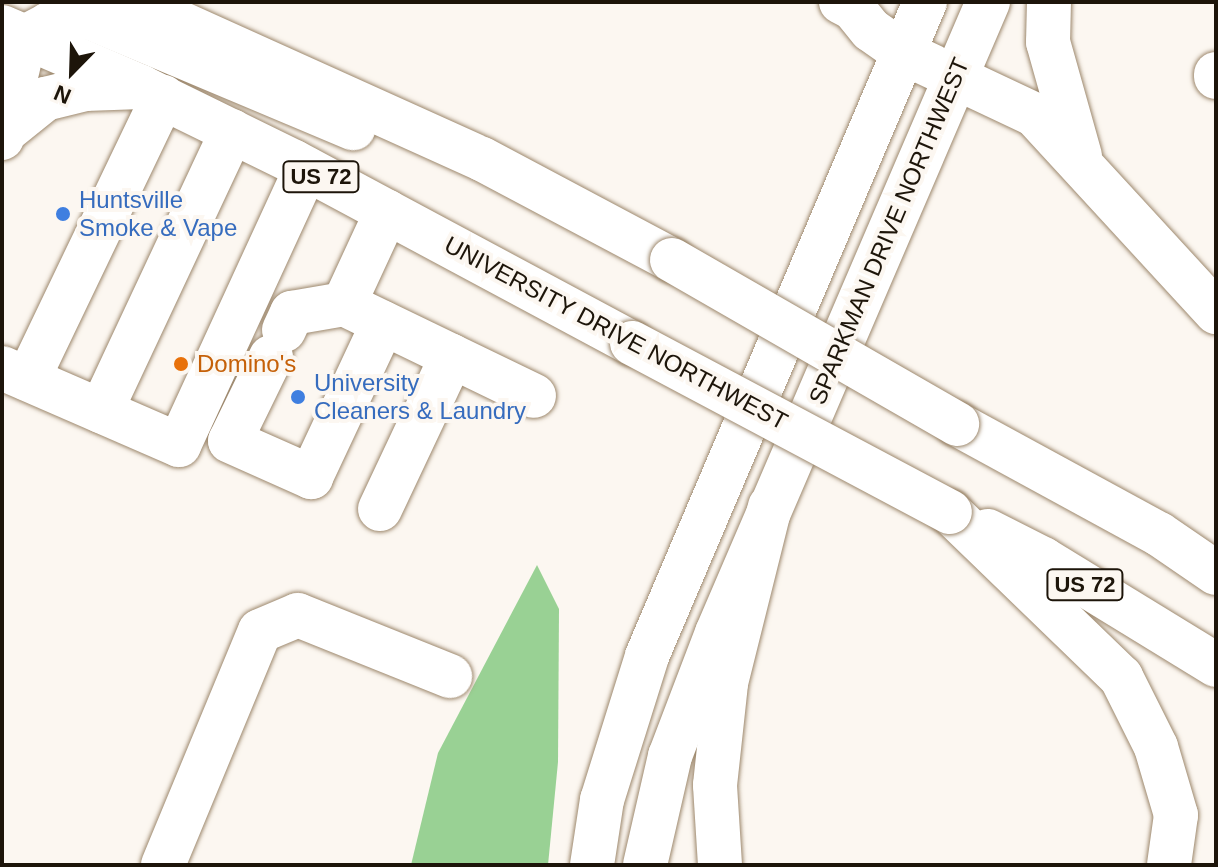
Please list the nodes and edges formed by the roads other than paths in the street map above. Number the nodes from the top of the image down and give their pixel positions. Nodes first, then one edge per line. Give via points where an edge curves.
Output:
1 (134, 2) edge
2 (841, 2) edge
3 (925, 2) edge
4 (988, 2) edge
5 (1049, 2) edge
6 (14, 32) edge
7 (904, 53) junction
8 (957, 77) junction
9 (152, 92) junction
10 (232, 131) junction
11 (3, 135) edge
12 (438, 138) junction
13 (1082, 166) junction
14 (306, 169) junction
15 (387, 211) junction
16 (344, 304) junction
17 (1216, 312) edge
18 (383, 323) junction
19 (452, 356) junction
20 (15, 373) edge
21 (534, 396) dead end
22 (101, 411) junction
23 (770, 506) junction
24 (380, 509) dead end
25 (950, 512) junction
26 (1216, 573) edge
27 (1216, 665) edge
28 (450, 676) dead end
29 (163, 865) edge
30 (592, 865) edge
31 (645, 865) edge
32 (720, 865) edge
33 (1169, 865) edge

1 - 12 main road, US 72
2 - 7 main road
3 - 7 main road
4 - 8 main road, SPARKMAN DRIVE NORTHWEST
5 - 13 main road via 1048,42
6 - 9 main road, UNIVERSITY DRIVE NORTHWEST / US 72
6 - 11 main road
6 - 12 main road, US 72 via 86,16 352,128 388,138
7 - 8 main road
7 - 30 main road via 647,656 602,800
8 - 13 main road via 1035,115
8 - 23 main road, SPARKMAN DRIVE NORTHWEST
9 - 10 main road, UNIVERSITY DRIVE NORTHWEST / US 72
9 - 11 main road via 85,89 45,99
9 - 20 main road
10 - 14 main road, UNIVERSITY DRIVE NORTHWEST / US 72
10 - 22 main road
12 - 26 main road, US 72, bridge via 672,260 1159,534
13 - 17 main road
14 - 15 main road, UNIVERSITY DRIVE NORTHWEST / US 72
14 - 22 main road via 179,445
15 - 16 main road
15 - 25 main road, UNIVERSITY DRIVE NORTHWEST / US 72, bridge
16 - 18 main road
16 - 18 main road via 292,313 230,441 311,477
18 - 19 main road
19 - 21 main road
19 - 24 main road
20 - 22 main road
23 - 31 main road, SPARKMAN DRIVE NORTHWEST via 670,756
23 - 32 main road via 726,683 715,785
25 - 27 main road, UNIVERSITY DRIVE NORTHWEST / US 72 via 1043,559
25 - 33 main road via 1121,677 1156,747 1176,815
28 - 29 main road via 298,615 260,631

